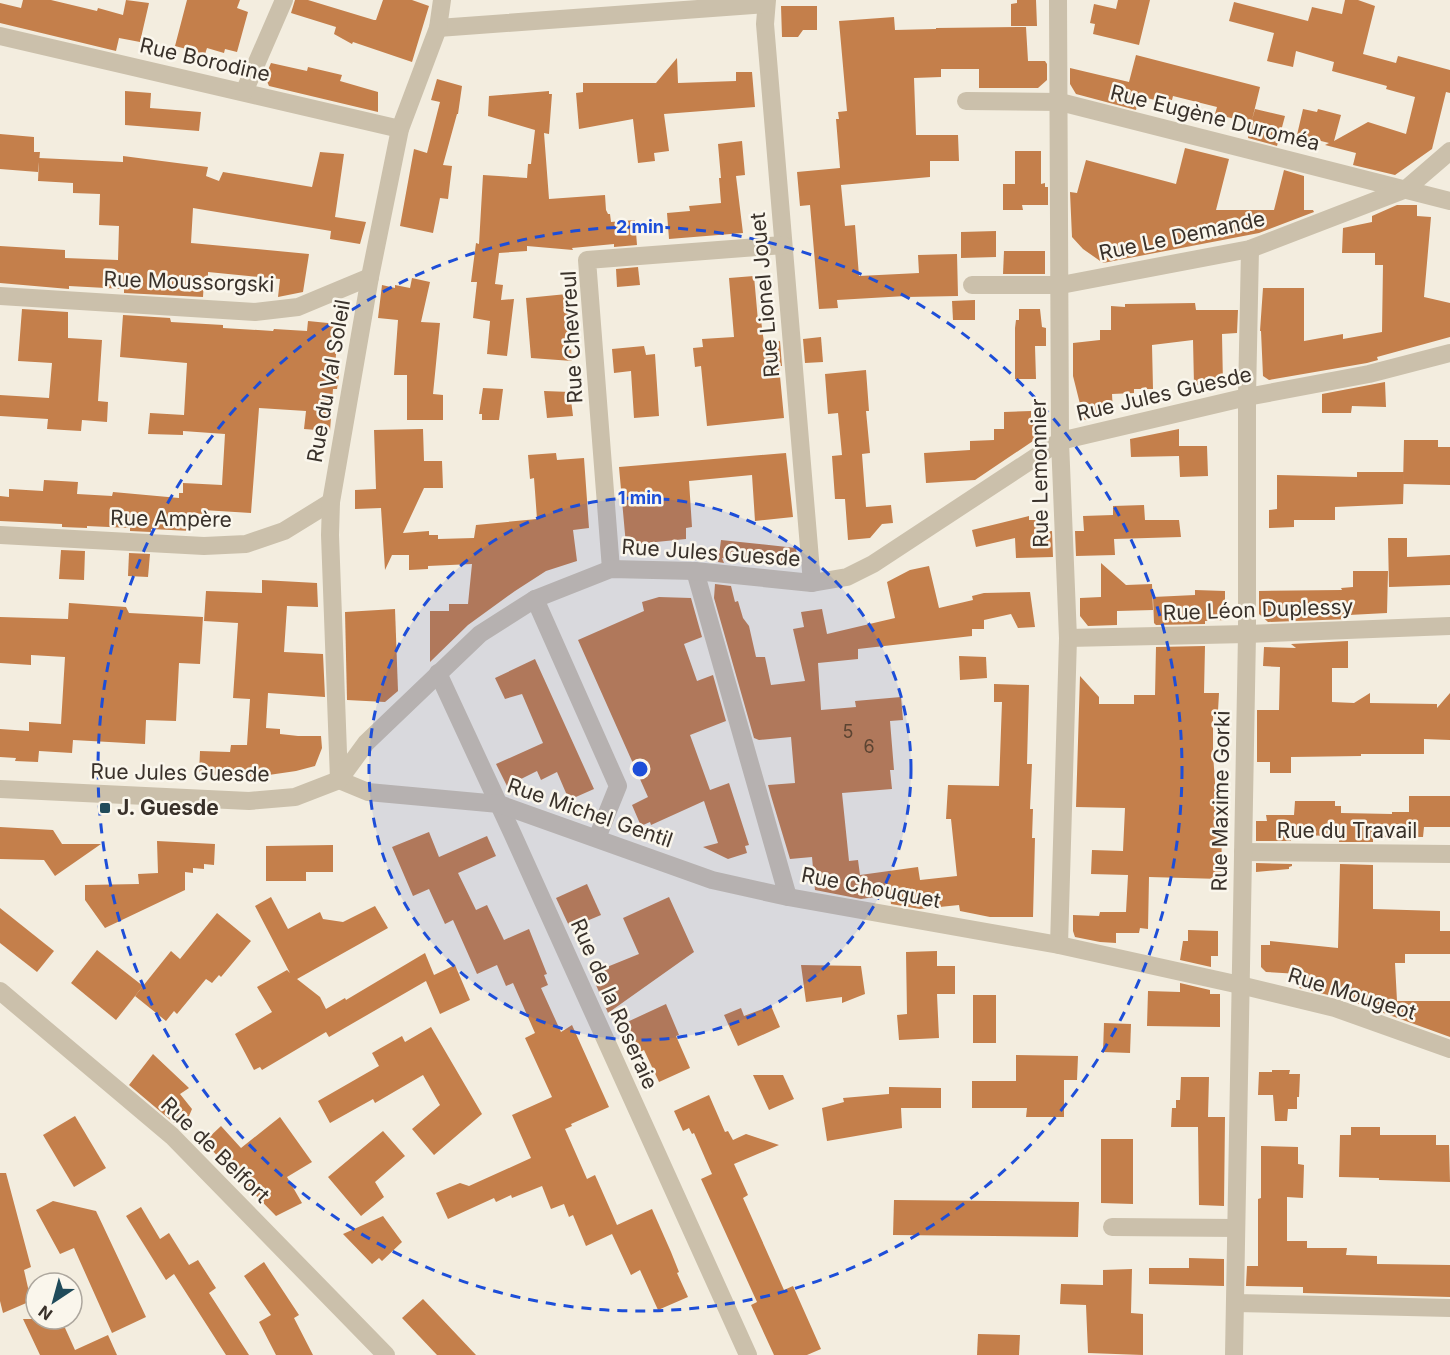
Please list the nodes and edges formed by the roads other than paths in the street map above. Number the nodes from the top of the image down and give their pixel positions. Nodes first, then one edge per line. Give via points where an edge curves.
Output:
1 (284, 0) edge
2 (442, 0) edge
3 (1058, 0) edge
4 (767, 2) edge
5 (438, 28) junction
6 (0, 36) edge
7 (244, 92) junction
8 (966, 101) dead end
9 (1060, 102) junction
10 (400, 129) junction
11 (1450, 151) edge
12 (1406, 189) junction
13 (1450, 201) edge
14 (783, 245) junction
15 (1250, 249) junction
16 (370, 277) junction
17 (972, 285) dead end
18 (1061, 285) junction
19 (0, 296) edge
20 (1450, 353) edge
21 (1247, 397) junction
22 (1060, 441) junction
23 (331, 502) junction
24 (0, 534) edge
25 (610, 569) junction
26 (695, 571) junction
27 (812, 583) junction
28 (535, 599) junction
29 (1450, 626) edge
30 (1247, 634) junction
31 (1068, 638) junction
32 (438, 673) junction
33 (339, 780) junction
34 (0, 789) edge
35 (499, 804) junction
36 (597, 838) junction
37 (1243, 852) junction
38 (1450, 854) edge
39 (788, 897) junction
40 (1059, 945) junction
41 (1240, 985) junction
42 (0, 991) edge
43 (1450, 1049) edge
44 (1112, 1227) dead end
45 (1236, 1228) junction
46 (1235, 1304) junction
47 (1450, 1308) edge
48 (386, 1355) edge
49 (748, 1355) edge
50 (1234, 1355) edge

1 - 7 street
2 - 5 street, Rue du Val Soleil
3 - 9 street, Rue Lemonnier
4 - 5 street
4 - 14 street, Rue Lionel Jouet via 765,24
5 - 10 street, Rue du Val Soleil
6 - 7 street, Rue Borodine
7 - 10 street, Rue Borodine
8 - 9 street, Rue Eugène Duroméa
9 - 12 street, Rue Eugène Duroméa
9 - 18 street, Rue Lemonnier
10 - 16 street, Rue du Val Soleil
11 - 12 street, Rue Le Demande
12 - 13 street, Rue Eugène Duroméa
12 - 15 street, Rue Le Demande
14 - 25 street, Rue Chevreul via 587,260
14 - 27 street, Rue Lionel Jouet
15 - 18 street, Rue Le Demande
15 - 21 street, Rue Maxime Gorki
16 - 19 street, Rue Moussorgski via 298,307 255,312
16 - 23 street, Rue du Val Soleil
17 - 18 street, Rue Le Demande
18 - 22 street, Rue Lemonnier
20 - 21 street, Rue Jules Guesde via 1369,374
21 - 22 street, Rue Jules Guesde
21 - 30 street, Rue Maxime Gorki
22 - 27 street, Rue Jules Guesde via 873,564 848,577
22 - 31 street, Rue Lemonnier
23 - 24 street, Rue Ampère via 284,531 246,544 204,546
23 - 33 street, Rue du Val Soleil
25 - 26 street, Rue Jules Guesde
25 - 28 street, Rue Jules Guesde
26 - 27 street, Rue Jules Guesde
26 - 39 street, Rue Chouquet
28 - 32 street, Rue Jules Guesde via 480,634
28 - 36 street via 618,786
29 - 30 street, Rue Léon Duplessy
30 - 31 street, Rue Léon Duplessy
30 - 37 street, Rue Maxime Gorki
31 - 40 street, Rue Lemonnier
32 - 33 street, Rue Jules Guesde via 366,743
32 - 35 street, Rue de la Roseraie
33 - 34 street, Rue Jules Guesde via 295,797 249,801
33 - 35 street, Rue Michel Gentil via 368,792
35 - 36 street, Rue Michel Gentil
35 - 49 street, Rue de la Roseraie
36 - 39 street, Rue Michel Gentil via 712,880
37 - 38 street, Rue du Travail
37 - 41 street, Rue Maxime Gorki
39 - 40 street, Rue Chouquet
40 - 41 street, Rue Chouquet
41 - 43 street, Rue Mougeot via 1335,1008
41 - 45 street, Rue Maxime Gorki
42 - 48 street, Rue de Belfort via 172,1136
44 - 45 street
45 - 46 street, Rue Maxime Gorki
46 - 47 street
46 - 50 street, Rue Maxime Gorki

